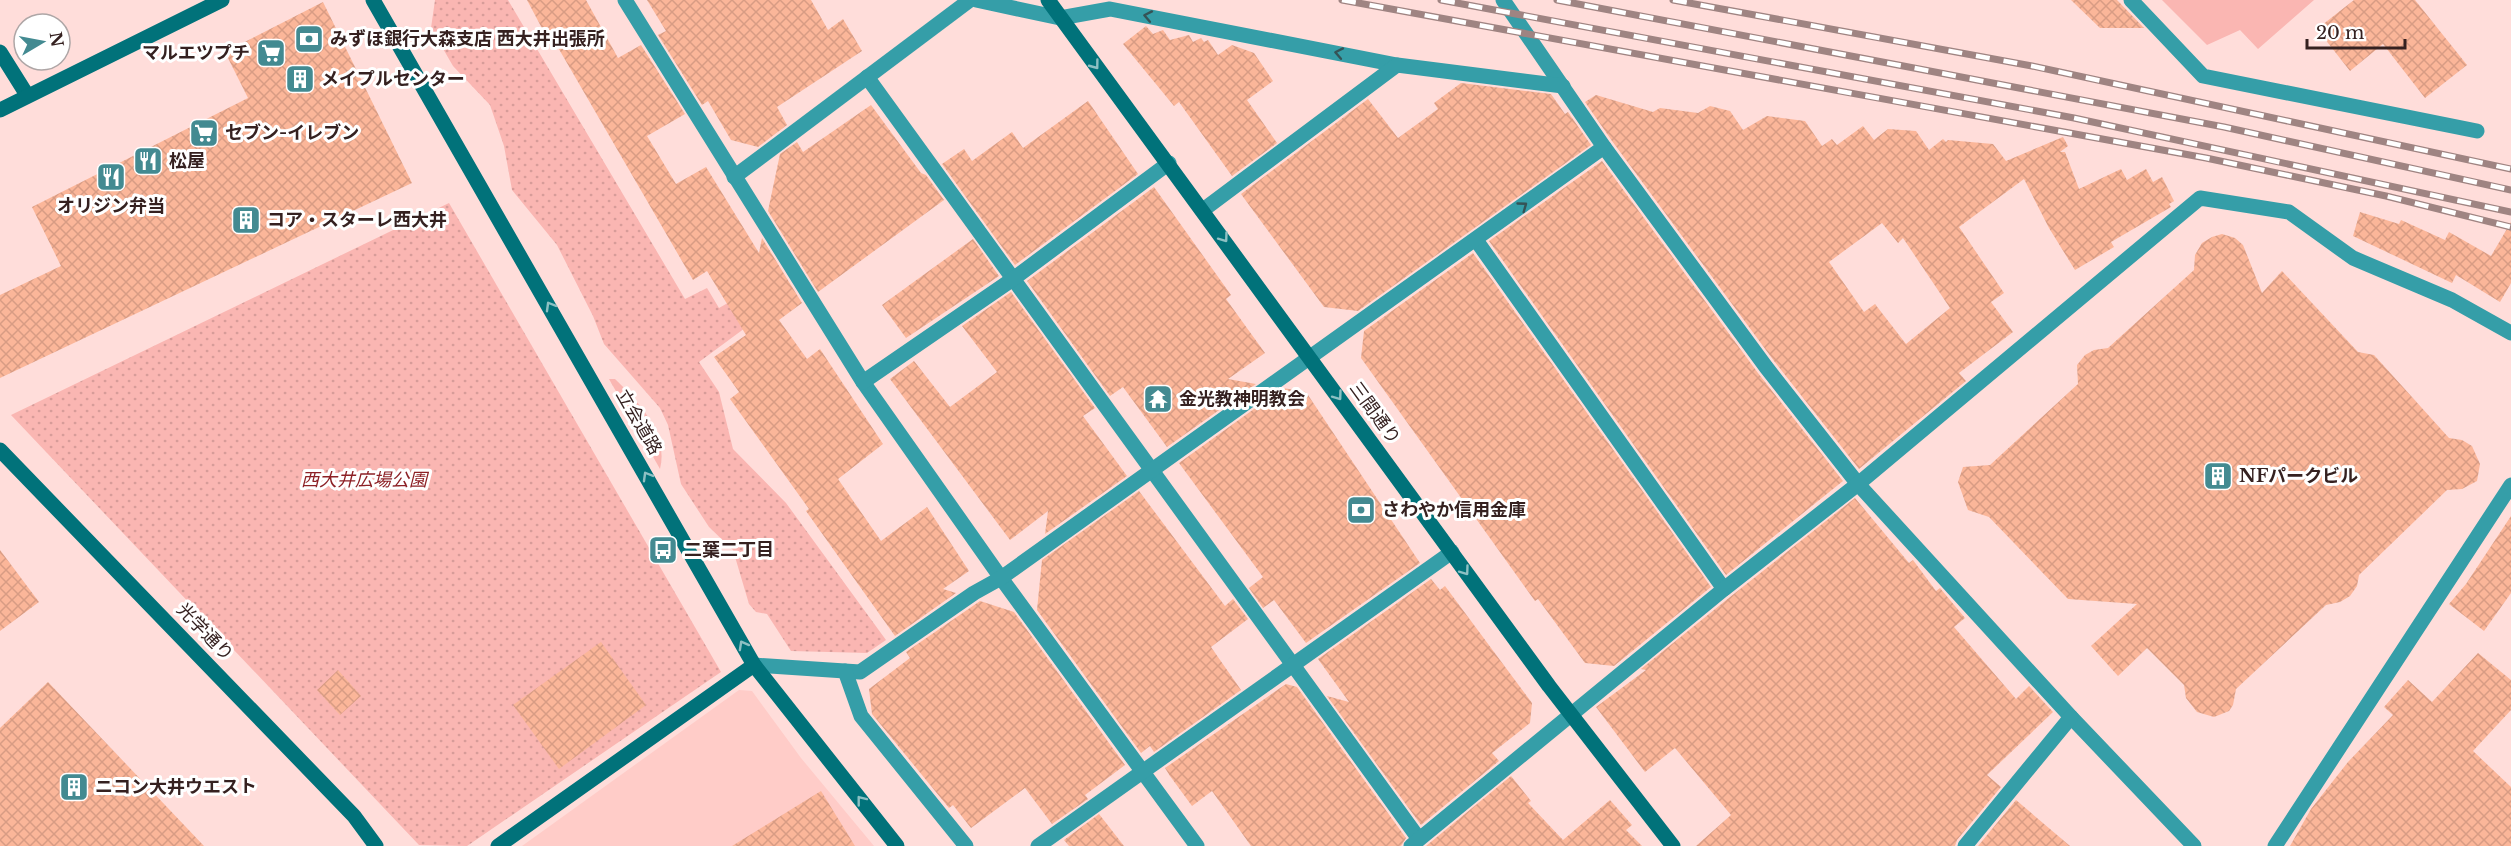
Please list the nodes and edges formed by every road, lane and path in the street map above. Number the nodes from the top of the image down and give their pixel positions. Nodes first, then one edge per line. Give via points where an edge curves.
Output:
1 (222, 0) edge
2 (373, 0) edge
3 (625, 0) edge
4 (970, 0) edge
5 (976, 0) edge
6 (1048, 0) edge
7 (1503, 0) edge
8 (2131, 0) edge
9 (195, 6) edge
10 (1060, 18) junction
11 (0, 52) edge
12 (1397, 65) junction
13 (867, 77) junction
14 (1563, 86) junction
15 (27, 95) junction
16 (0, 110) edge
17 (2477, 131) dead end
18 (1604, 147) junction
19 (1169, 163) junction
20 (734, 177) junction
21 (1203, 210) junction
22 (1476, 240) junction
23 (1013, 279) junction
24 (2511, 333) edge
25 (1311, 358) junction
26 (863, 382) junction
27 (0, 450) edge
28 (1152, 470) junction
29 (1858, 484) junction
30 (2511, 484) edge
31 (1452, 552) junction
32 (1001, 578) junction
33 (1724, 589) junction
34 (1293, 665) junction
35 (754, 666) junction
36 (845, 670) junction
37 (1572, 713) junction
38 (2071, 717) junction
39 (1142, 772) junction
40 (1415, 842) edge
41 (376, 846) edge
42 (498, 846) edge
43 (897, 846) edge
44 (966, 846) edge
45 (1038, 846) edge
46 (1197, 846) edge
47 (1673, 846) edge
48 (1965, 846) edge
49 (2194, 846) edge
50 (2275, 846) edge

1 - 9 street
35 -> 2 street, 立会道路
3 - 20 street
4 - 13 street
5 - 10 street
6 - 10 street, 三間通り
7 - 14 street
8 - 17 street via 2203,76
9 - 15 street
12 -> 10 street via 1110,9
10 -> 19 street, 三間通り
11 - 15 street
12 - 14 street
12 - 21 street
13 - 20 street
13 - 23 street
14 - 18 street
15 - 16 street
22 -> 18 street
18 - 29 street via 1766,367
19 - 21 street, 三間通り
19 - 23 street
20 - 26 street
21 -> 25 street, 三間通り
22 - 25 street
22 - 33 street
23 - 26 street
23 - 28 street
24 - 29 street via 2452,300 2353,258 2289,212 2200,198
25 - 28 street
25 -> 31 street, 三間通り
26 - 32 street
27 - 41 street, 光学通り via 354,816
28 - 32 street
28 - 34 street
29 - 33 street
29 - 38 street
30 - 50 street
31 - 34 street
31 -> 37 street, 三間通り
32 - 36 street via 860,672
32 - 39 street
33 - 37 street
34 - 39 street
34 - 40 street
35 - 36 street
35 - 42 street
43 -> 35 street, 立会道路
36 - 44 street via 861,716
37 - 40 street
37 - 47 street, 三間通り
38 - 48 street
38 - 49 street
39 - 45 street
39 - 46 street

